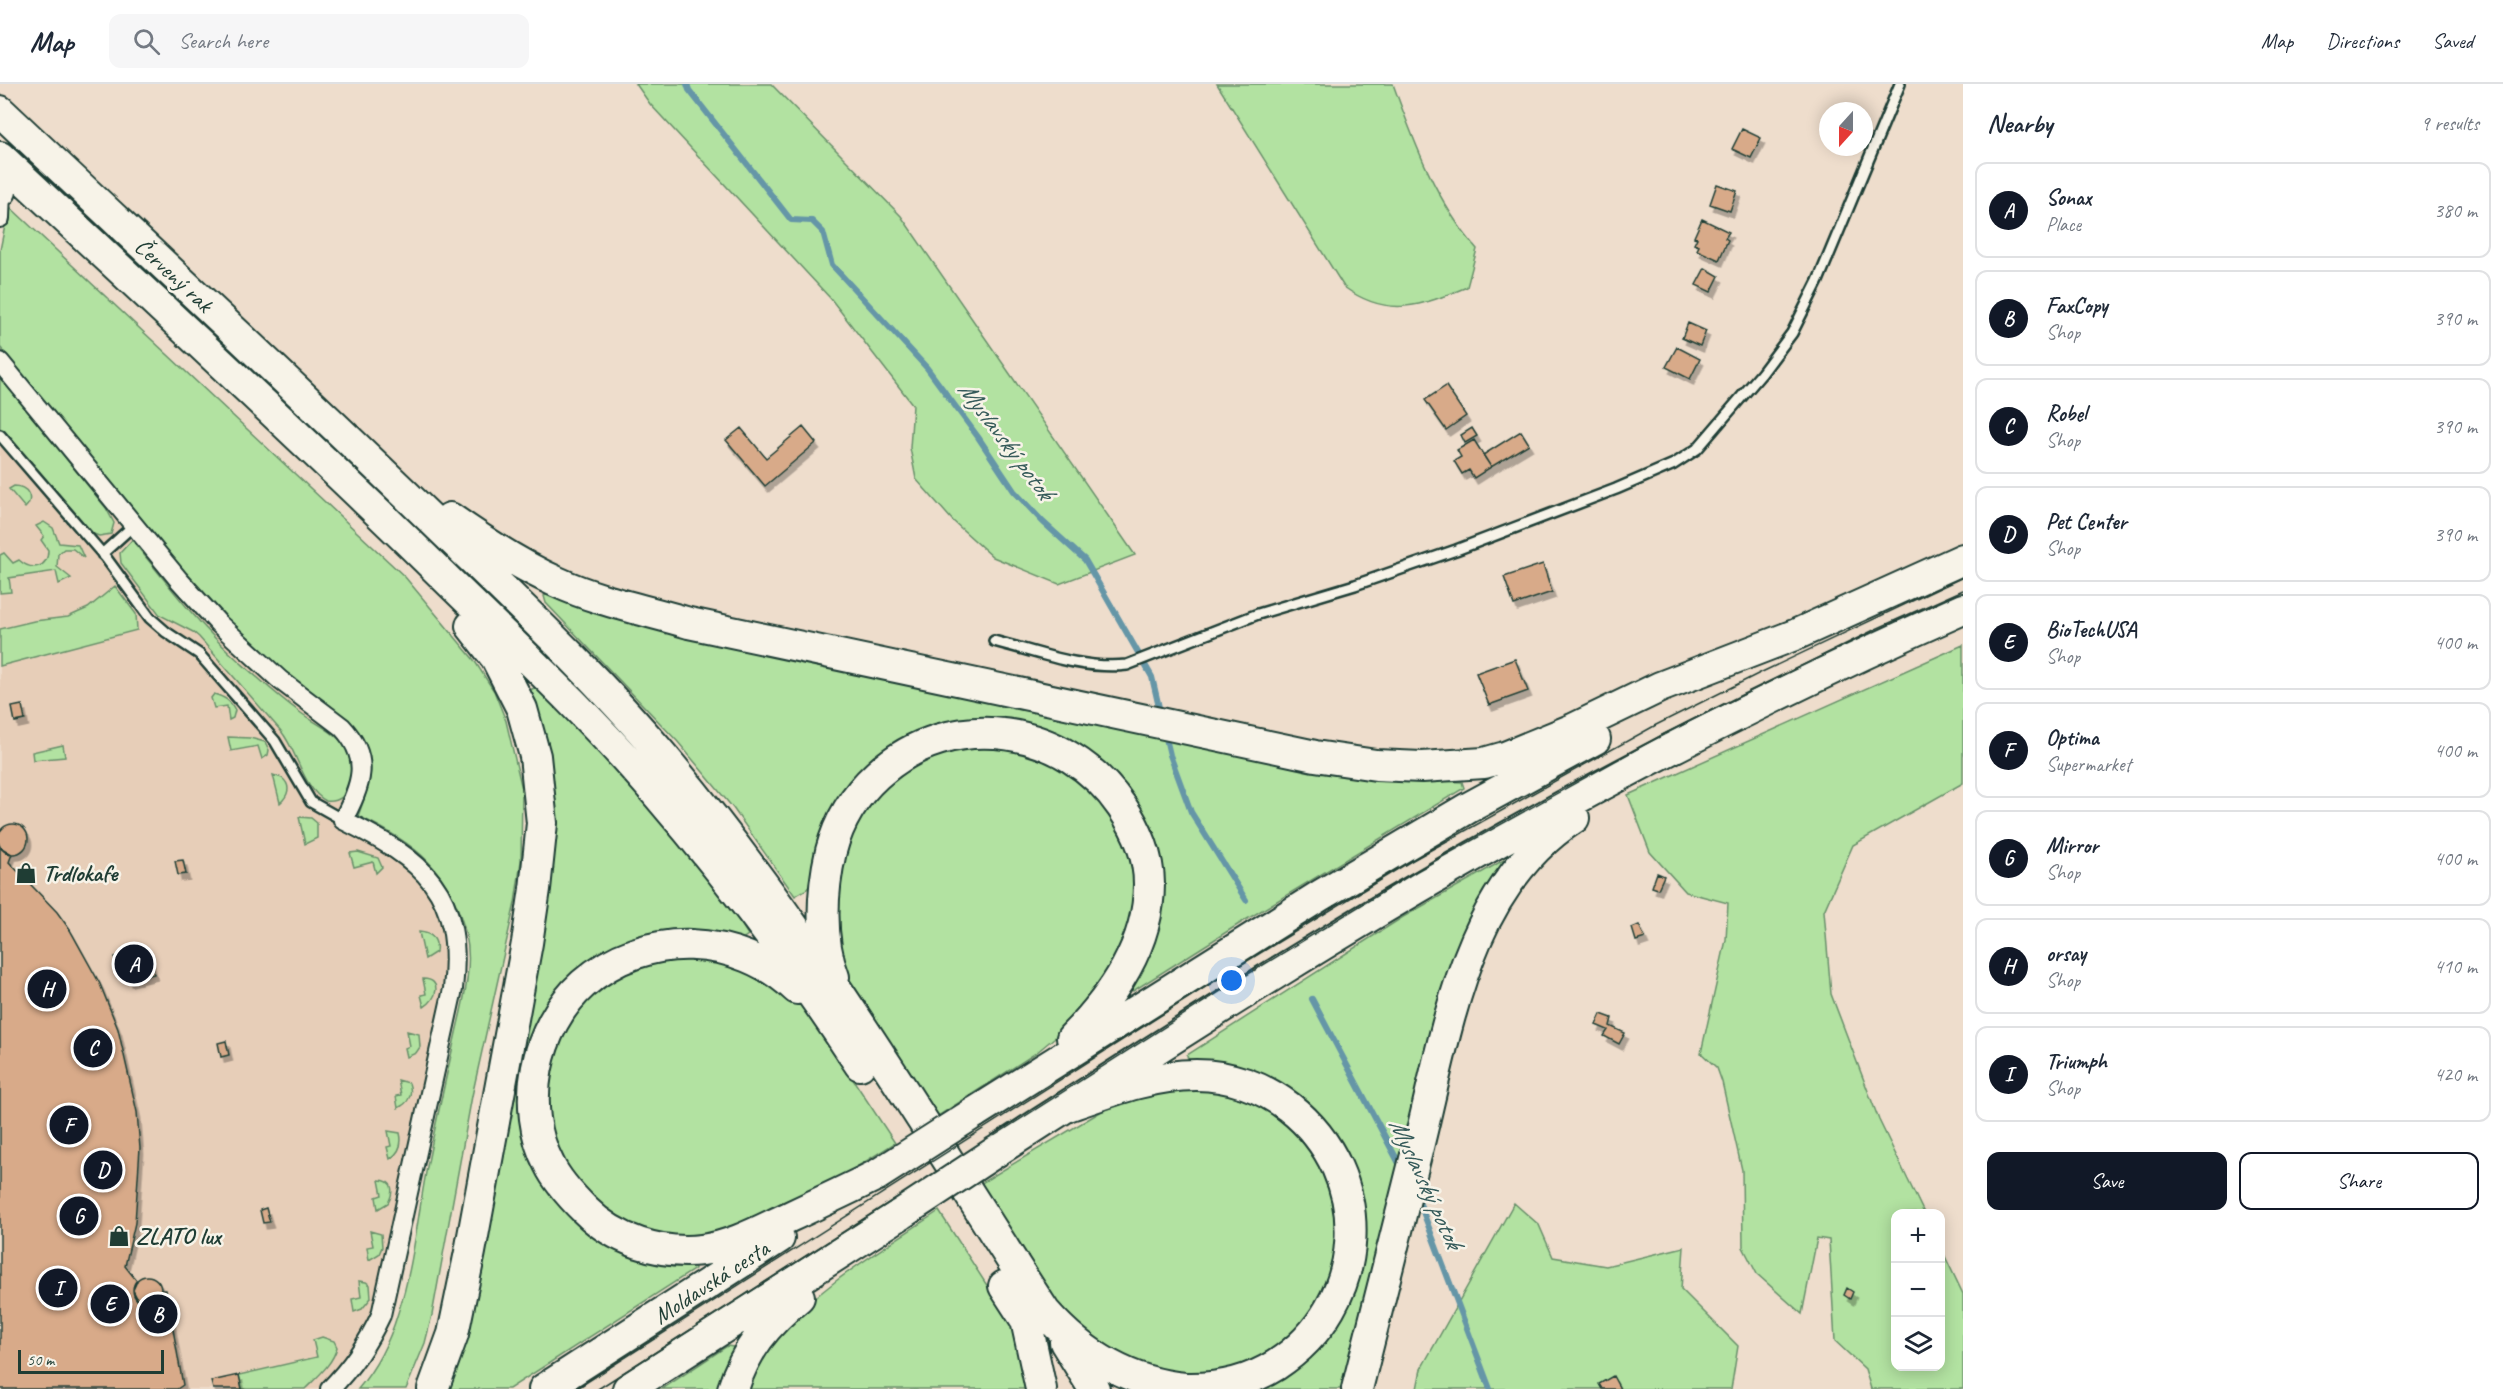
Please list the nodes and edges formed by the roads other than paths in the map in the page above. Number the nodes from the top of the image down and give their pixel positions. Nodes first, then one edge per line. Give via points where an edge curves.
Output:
1 (1900, 84) edge
2 (0, 111) edge
3 (0, 158) edge
4 (0, 189) edge
5 (0, 218) edge
6 (0, 362) edge
7 (0, 435) edge
8 (348, 438) junction
9 (328, 463) junction
10 (134, 525) junction
11 (102, 554) junction
12 (1963, 559) edge
13 (1963, 609) edge
14 (1797, 634) junction
15 (994, 641) dead end
16 (1827, 671) junction
17 (343, 820) junction
18 (847, 1026) junction
19 (1041, 1071) junction
20 (1065, 1107) junction
21 (877, 1175) junction
22 (901, 1214) junction
23 (1036, 1316) junction
24 (330, 1389) edge
25 (433, 1389) edge
26 (544, 1389) edge
27 (628, 1389) edge
28 (733, 1389) edge
29 (1041, 1389) edge
30 (1070, 1389) edge
31 (1095, 1389) edge
32 (1357, 1389) edge

1 - 15 lane via 1818,281 1792,333 1697,449 1674,464 1456,550 1258,614 1126,665 1078,663
2 - 8 highway, Červený rak
3 - 9 highway, Červený rak
4 - 5 street
6 - 10 street
7 - 11 lane
8 - 14 highway via 484,541 529,568 585,592 709,627 1200,733 1376,765 1484,763 1522,752 1660,687
8 - 18 highway via 574,657 660,753 760,879
9 - 18 highway via 583,714 654,791
9 - 25 highway via 396,547 458,611 496,658 522,709 539,780 542,824 527,943 463,1289 445,1361
10 - 11 lane
10 - 17 street via 219,624 280,680 350,735 362,767
11 - 17 lane via 150,618 199,654 275,741 311,802
12 - 14 highway
13 - 16 highway
14 - 19 highway via 1467,808
16 - 20 highway via 1638,765 1497,842
16 - 32 highway via 1608,796 1556,830 1530,854 1505,886 1470,956 1446,1034
17 - 24 street via 396,850 430,878 450,915 456,960 449,1011 381,1315 353,1364
18 - 19 highway via 830,968 825,914 829,861 851,803 889,764 930,742 996,732 1019,735 1079,761 1115,796 1139,837 1149,882 1142,930 1116,987
18 - 21 highway via 753,957 693,944 648,949 596,974 559,1014 544,1044 536,1075 536,1126 549,1165 588,1213 620,1235 669,1249 700,1250 732,1243
18 - 23 highway
19 - 21 highway, bridge
20 - 22 highway, bridge
20 - 23 highway via 1143,1081 1179,1076 1217,1076 1269,1094 1299,1115 1332,1157 1350,1210 1349,1254 1335,1299 1306,1341 1250,1379 1224,1386 1171,1386 1125,1372
21 - 26 highway, Moldavská cesta
22 - 27 highway, Moldavská cesta
22 - 28 highway via 768,1324 744,1360
23 - 29 highway
23 - 30 highway
23 - 31 highway

